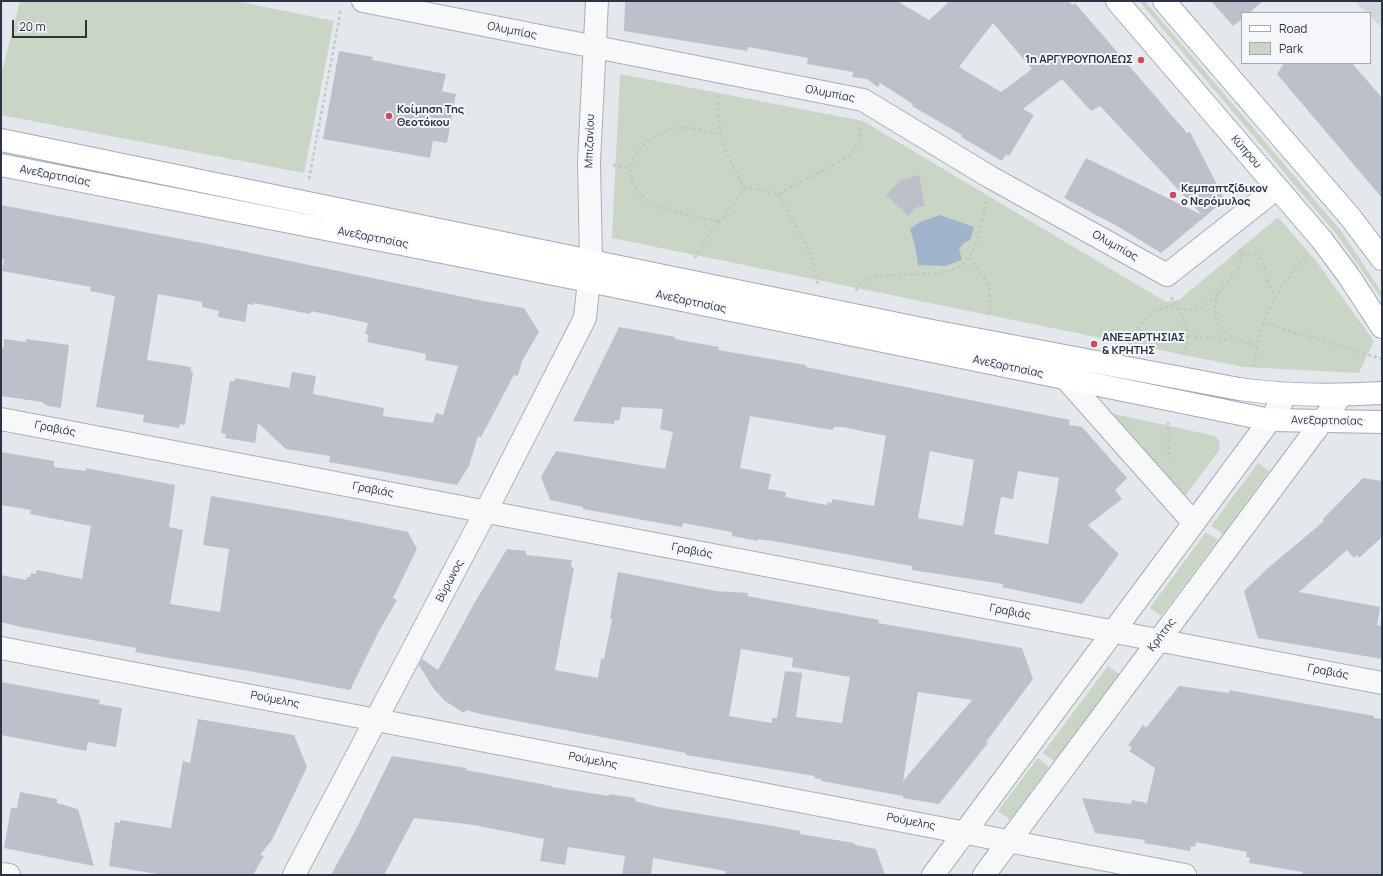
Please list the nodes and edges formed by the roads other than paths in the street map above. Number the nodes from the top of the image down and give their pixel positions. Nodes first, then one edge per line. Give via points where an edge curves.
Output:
1 (363, 1) edge
2 (597, 1) edge
3 (1117, 1) edge
4 (1164, 1) edge
5 (594, 47) junction
6 (1, 140) edge
7 (1, 165) edge
8 (1277, 188) junction
9 (1382, 259) edge
10 (590, 271) junction
11 (1382, 327) edge
12 (1066, 379) junction
13 (1382, 393) edge
14 (1286, 395) junction
15 (1341, 396) junction
16 (1, 419) edge
17 (1270, 420) junction
18 (1322, 422) junction
19 (1382, 422) edge
20 (486, 511) junction
21 (1193, 522) junction
22 (1112, 631) junction
23 (1158, 640) junction
24 (1, 648) edge
25 (1382, 683) edge
26 (376, 720) junction
27 (964, 832) junction
28 (1009, 841) junction
29 (1, 874) edge
30 (9, 875) edge
31 (294, 875) edge
32 (933, 875) edge
33 (984, 875) edge
34 (1185, 875) edge

1 - 5 street, Ολυμπίας
2 - 5 street, Μπιζανίου
3 - 8 main road, Κύπρου
4 - 9 main road via 1351,218
5 - 8 street, Ολυμπίας via 863,100 990,177 1167,275
5 - 10 street, Μπιζανίου via 589,162
6 - 10 main road, Ανεξαρτησίας via 305,202
7 - 10 main road, Ανεξαρτησίας
8 - 11 main road, Κύπρου via 1353,281
10 - 12 main road, Ανεξαρτησίας
10 - 14 main road, Ανεξαρτησίας via 686,281 1179,378
10 - 20 street, Βύρωνος via 585,318
12 - 17 main road, Ανεξαρτησίας
12 - 21 street
13 - 15 main road, Ανεξαρτησίας
14 - 15 main road, Ανεξαρτησίας
14 - 17 street
15 - 18 street, Κρήτης
16 - 20 street, Γραβιάς
17 - 18 main road, Ανεξαρτησίας
17 - 21 street
18 - 19 main road, Ανεξαρτησίας
18 - 23 street, Κρήτης
20 - 22 street, Γραβιάς
20 - 26 street, Βύρωνος
21 - 22 street
22 - 23 street, Γραβιάς
22 - 27 street
23 - 25 street, Γραβιάς
23 - 28 street, Κρήτης
24 - 26 street, Ρούμελης
26 - 27 street, Ρούμελης
26 - 31 street, Βύρωνος
27 - 28 street, Ρούμελης
27 - 32 street
28 - 33 street, Κρήτης
28 - 34 street, Ρούμελης
29 - 30 street

